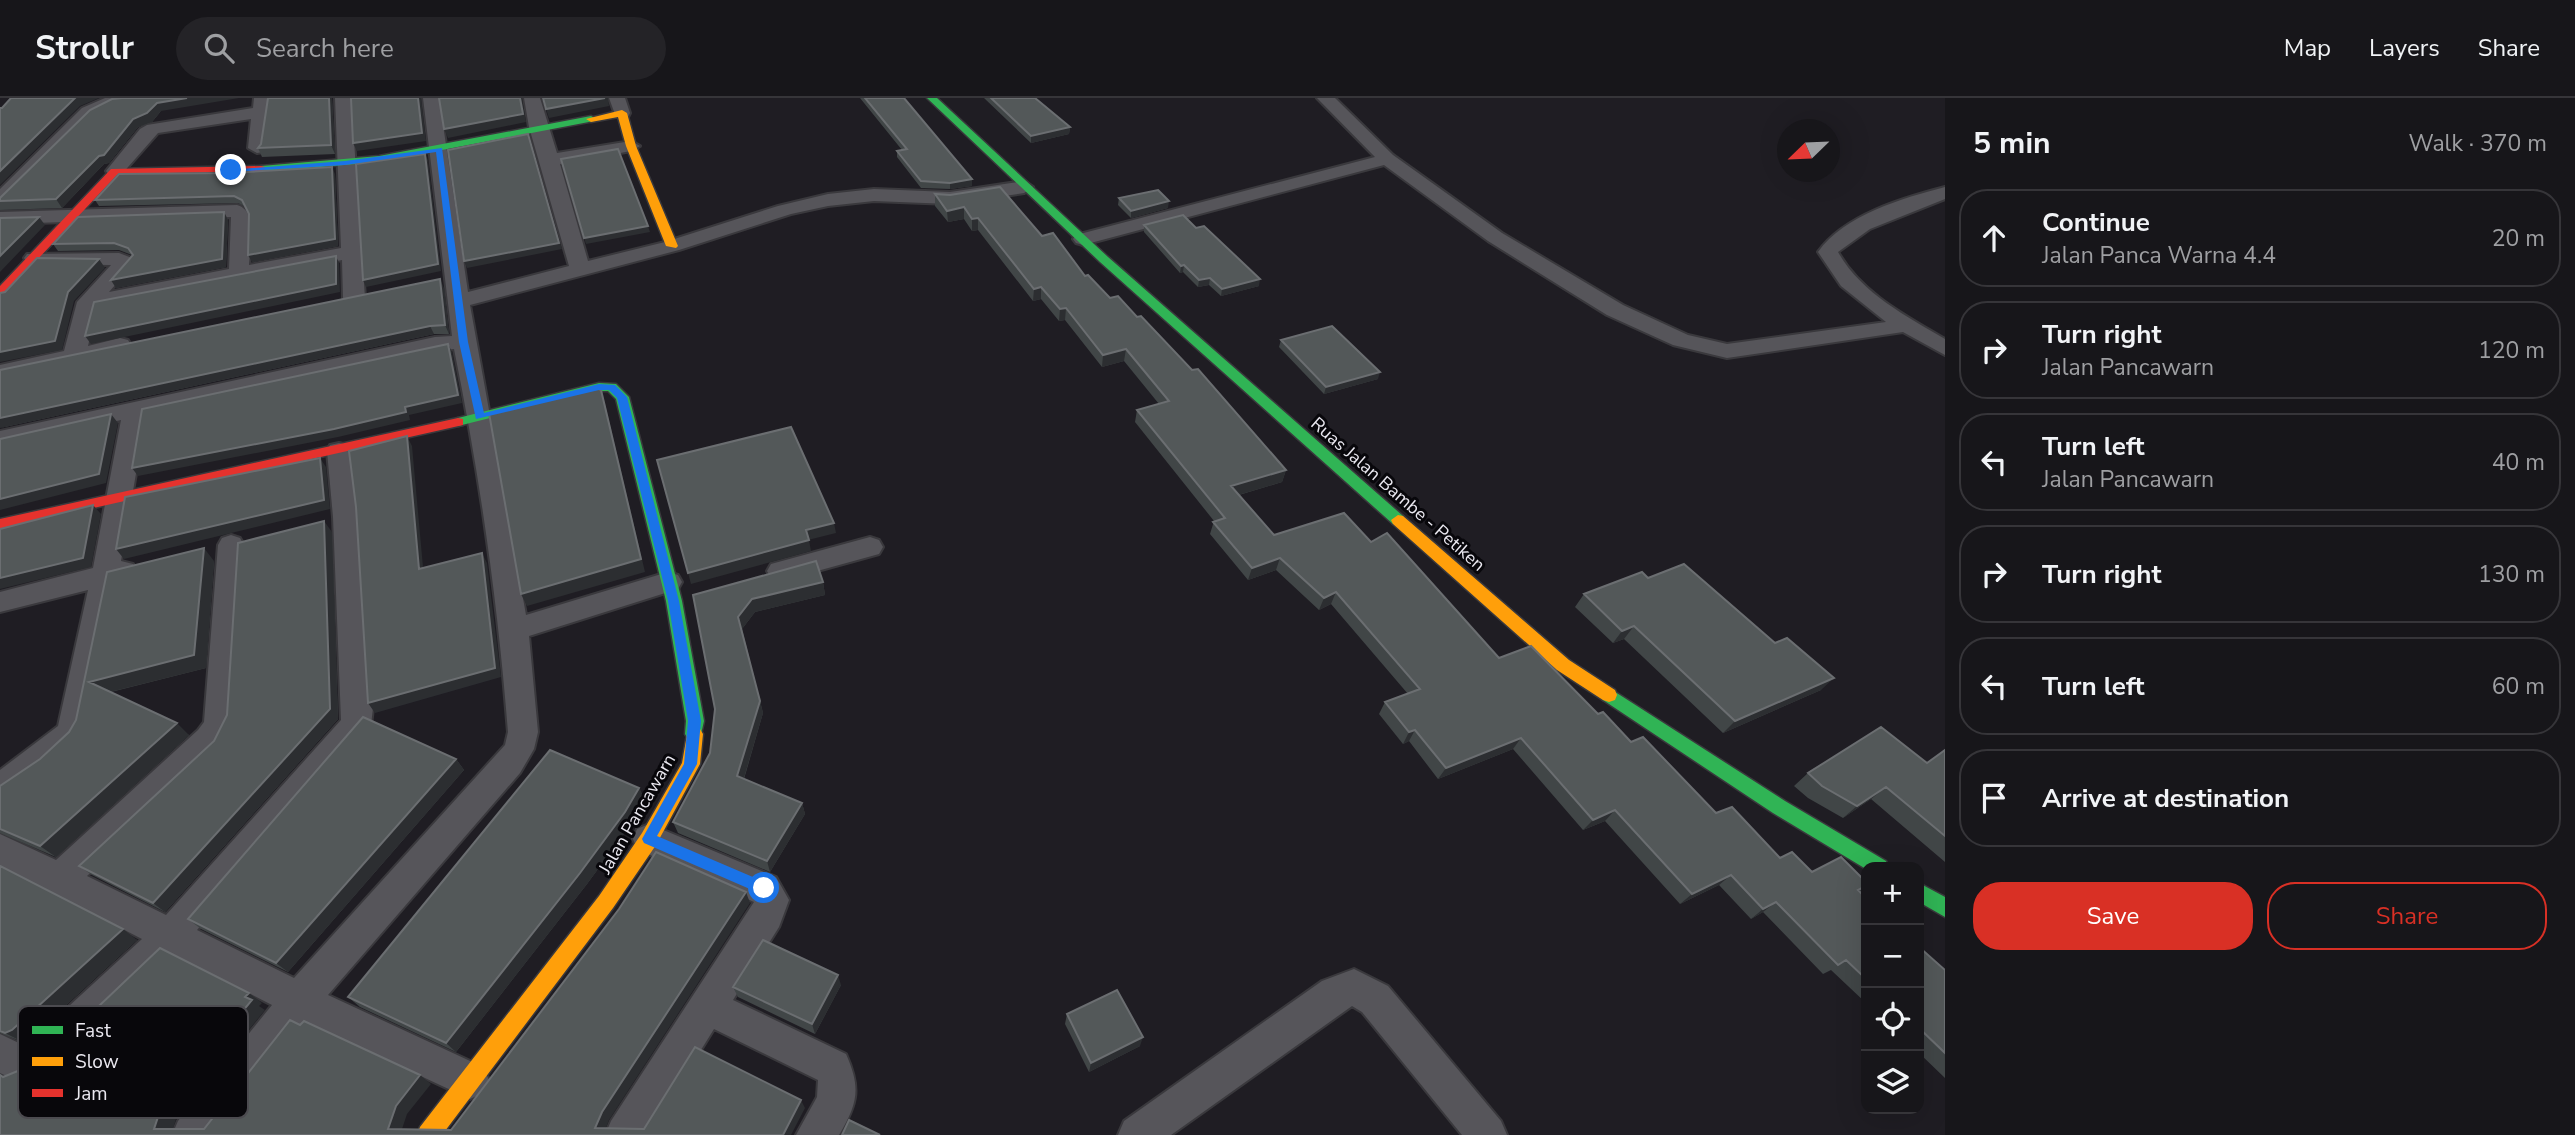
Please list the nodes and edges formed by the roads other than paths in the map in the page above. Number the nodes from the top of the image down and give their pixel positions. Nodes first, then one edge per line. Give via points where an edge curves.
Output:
1 (133, 98) edge
2 (343, 98) edge
3 (431, 98) edge
4 (532, 98) edge
5 (932, 98) edge
6 (1325, 98) edge
7 (262, 105) edge
8 (619, 105) edge
9 (538, 127) junction
10 (631, 146) junction
11 (257, 149) edge
12 (439, 149) junction
13 (1387, 159) junction
14 (550, 160) junction
15 (345, 163) junction
16 (115, 171) junction
17 (1024, 187) junction
18 (1945, 193) edge
19 (0, 200) edge
20 (72, 216) junction
21 (0, 218) edge
22 (1083, 239) junction
23 (672, 246) junction
24 (351, 252) junction
25 (34, 258) junction
26 (580, 268) junction
27 (239, 274) junction
28 (455, 277) junction
29 (430, 282) edge
30 (0, 293) edge
31 (379, 293) edge
32 (354, 298) junction
33 (459, 301) junction
34 (88, 302) junction
35 (327, 303) edge
36 (1907, 325) junction
37 (141, 341) edge
38 (464, 342) junction
39 (1945, 348) edge
40 (74, 355) junction
41 (0, 372) edge
42 (135, 409) junction
43 (480, 417) junction
44 (0, 439) edge
45 (339, 451) junction
46 (122, 494) junction
47 (0, 524) edge
48 (232, 545) dead end
49 (870, 547) dead end
50 (144, 566) edge
51 (107, 575) junction
52 (752, 579) edge
53 (671, 592) junction
54 (700, 594) edge
55 (0, 602) edge
56 (514, 630) junction
57 (0, 788) edge
58 (649, 839) junction
59 (0, 849) edge
60 (1871, 862) edge
61 (60, 879) junction
62 (1924, 895) edge
63 (1945, 908) edge
64 (171, 935) junction
65 (299, 1000) junction
66 (96, 1006) edge
67 (706, 1006) junction
68 (0, 1054) edge
69 (18, 1063) edge
70 (248, 1064) edge
71 (470, 1080) junction
72 (205, 1118) edge
73 (192, 1135) edge
74 (428, 1135) edge
75 (625, 1135) edge
76 (816, 1135) edge
77 (1138, 1135) edge
78 (1487, 1135) edge

1 - 19 street via 111,101 88,112
2 - 15 street
3 - 12 street
4 - 9 street
5 - 17 street, Ruas Jalan Bambe - Petiken
6 - 13 street
7 - 11 street
7 - 16 street via 153,129
8 - 9 street
8 - 10 street
9 - 12 street
9 - 14 street
10 - 14 street
10 - 23 street
12 - 15 street
12 - 28 street
13 - 22 street
13 - 36 street via 1495,237 1615,310 1681,340 1727,351
14 - 26 street
15 - 16 street via 258,170
15 - 24 street
16 - 20 street
17 - 22 street, Ruas Jalan Bambe - Petiken
17 - 23 street via 950,198 874,195 828,200
18 - 36 street via 1841,237 1828,252 1842,274 1870,300
20 - 21 street
20 - 25 street
20 - 27 street via 237,211 241,216
22 - 60 street, Ruas Jalan Bambe - Petiken via 1563,665
23 - 26 street
24 - 27 street
24 - 32 street
25 - 30 street
25 - 34 street via 125,260
26 - 33 street
27 - 34 street
28 - 29 street
28 - 33 street
31 - 32 street
32 - 35 street
33 - 38 street
34 - 40 street
36 - 39 street
37 - 40 street
38 - 42 street via 435,344
38 - 43 street
40 - 41 street
42 - 44 street
42 - 46 street
43 - 45 street
43 - 53 street, Jalan Pancawarn via 599,387 617,391
43 - 56 street
45 - 46 street
45 - 64 street via 334,520 358,708 356,726
46 - 47 street
46 - 51 street
48 - 61 street via 219,725
49 - 52 street
50 - 51 street
51 - 55 street
51 - 57 street via 72,732
53 - 54 street
53 - 56 street
53 - 58 street, Jalan Pancawarn via 695,721 694,742 691,764
56 - 65 street via 523,732 519,748
58 - 67 street via 764,888 772,900
58 - 71 street, Jalan Pancawarn
59 - 61 street
61 - 64 street
62 - 63 street
64 - 65 street
64 - 66 street
65 - 70 street
65 - 71 street
67 - 75 street
67 - 76 street via 833,1067 840,1080 839,1098
68 - 69 street
71 - 74 street, Jalan Pancawarn
72 - 73 street
77 - 78 street via 1335,994 1354,987 1375,999

